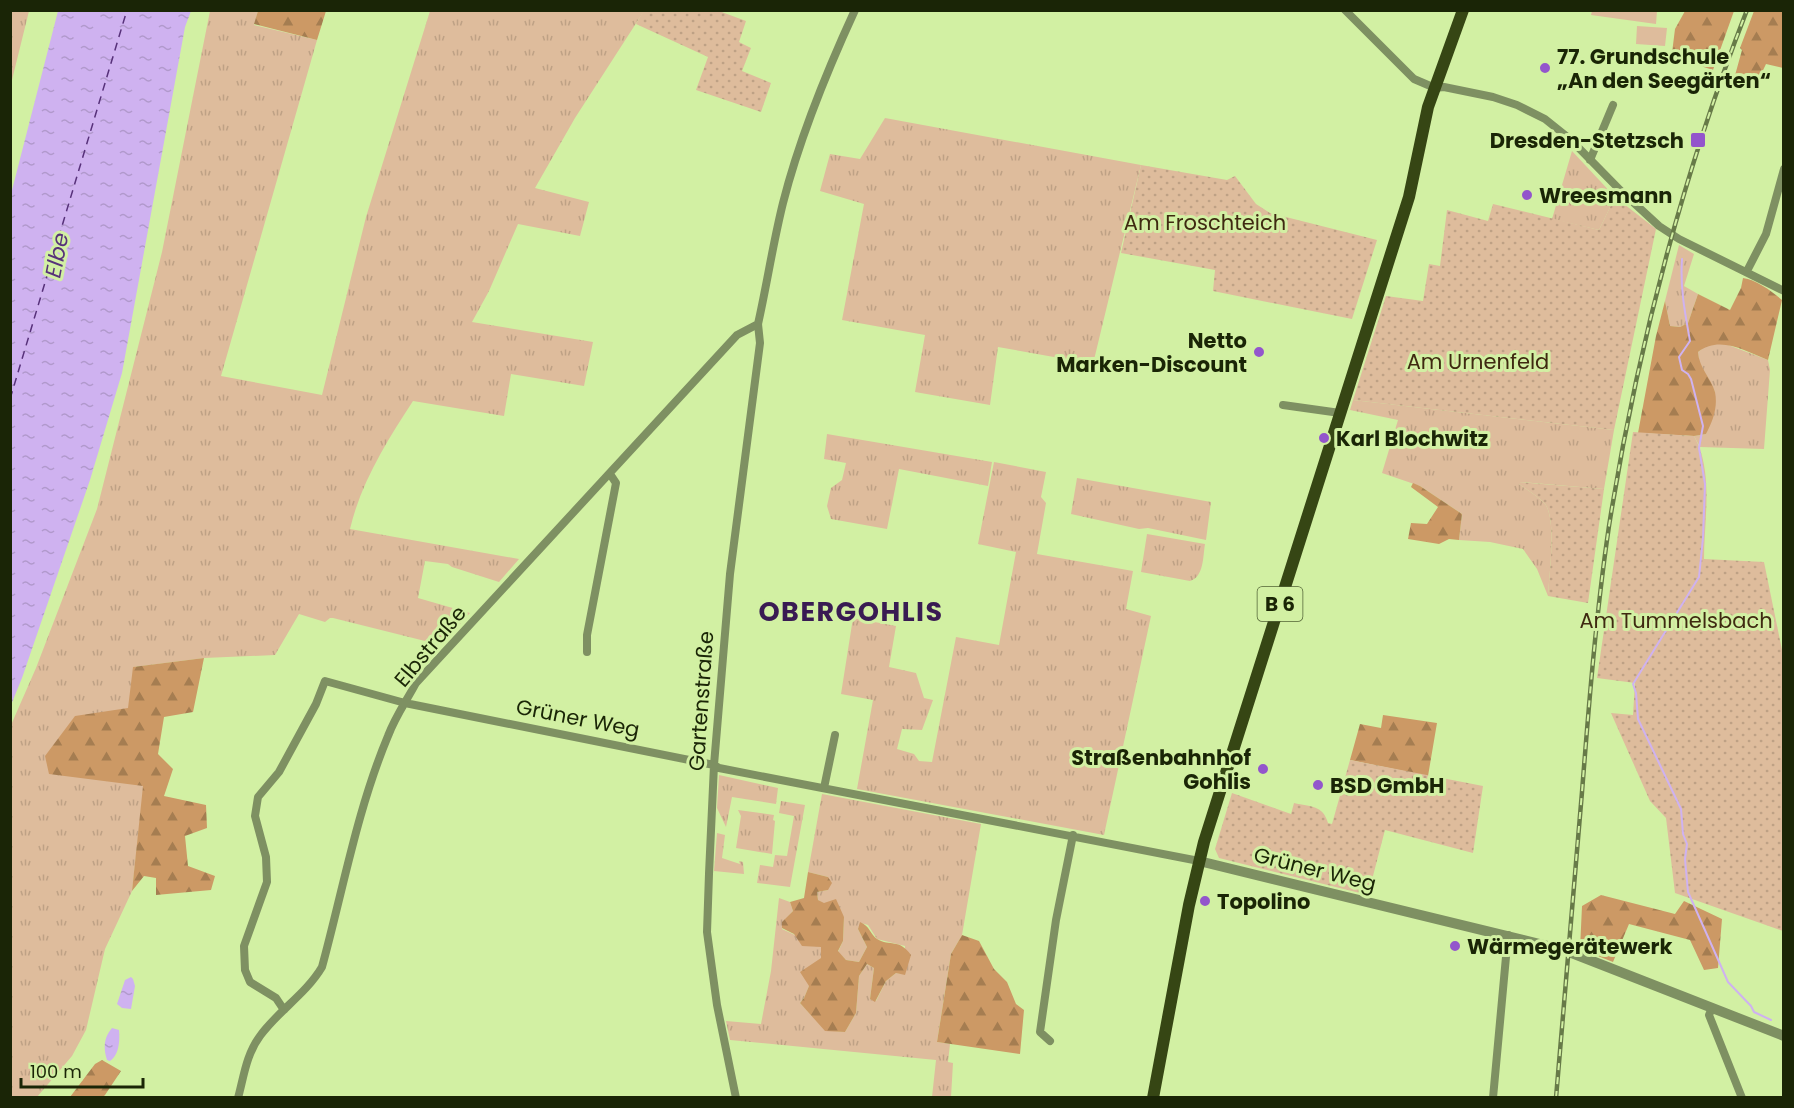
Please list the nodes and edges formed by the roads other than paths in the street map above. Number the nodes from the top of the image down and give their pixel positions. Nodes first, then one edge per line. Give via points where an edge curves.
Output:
1 (855, 10) edge
2 (1345, 10) edge
3 (1464, 10) edge
4 (1435, 88) junction
5 (1612, 105) dead end
6 (1590, 160) junction
7 (1784, 170) edge
8 (1747, 271) junction
9 (1784, 291) edge
10 (758, 324) junction
11 (1283, 405) dead end
12 (1340, 413) junction
13 (610, 474) junction
14 (587, 652) dead end
15 (405, 704) junction
16 (835, 735) dead end
17 (714, 765) junction
18 (824, 788) junction
19 (1073, 835) junction
20 (1199, 861) junction
21 (1508, 935) junction
22 (1712, 1008) junction
23 (284, 1010) junction
24 (1784, 1036) edge
25 (1050, 1041) dead end
26 (238, 1098) edge
27 (736, 1098) edge
28 (1153, 1098) edge
29 (1493, 1098) edge
30 (1742, 1098) edge

1 - 10 street, Gartenstraße via 799,149 783,204
2 - 4 street via 1414,79
3 - 4 main road, B 6
4 - 6 street via 1517,105 1559,129
4 - 12 main road, B 6 via 1409,197
5 - 6 street
6 - 8 street via 1659,226
7 - 8 street via 1766,234
8 - 9 street
10 - 13 street, Elbstraße via 737,335
10 - 17 street, Gartenstraße via 760,343 730,574
11 - 12 street
12 - 20 main road, B 6
13 - 14 street via 616,483
13 - 15 street, Elbstraße via 416,683
15 - 17 street, Grüner Weg
15 - 23 street, Elbstraße via 388,734 356,832 322,967 314,982
15 - 23 street, Grüner Weg via 325,681 279,772 258,797 255,816 266,857 267,882 244,946 245,970 250,982 276,998
16 - 18 street
17 - 18 street, Grüner Weg
17 - 27 street, Gartenstraße via 707,932
18 - 19 street, Grüner Weg
19 - 20 street, Grüner Weg
19 - 25 street via 1040,1032
20 - 21 street, Grüner Weg
20 - 28 main road, B 6
21 - 22 street, Grüner Weg via 1568,951
21 - 29 street
22 - 24 street, Grüner Weg
22 - 30 street via 1709,1015
23 - 26 street, Elbstraße via 260,1036 247,1059

